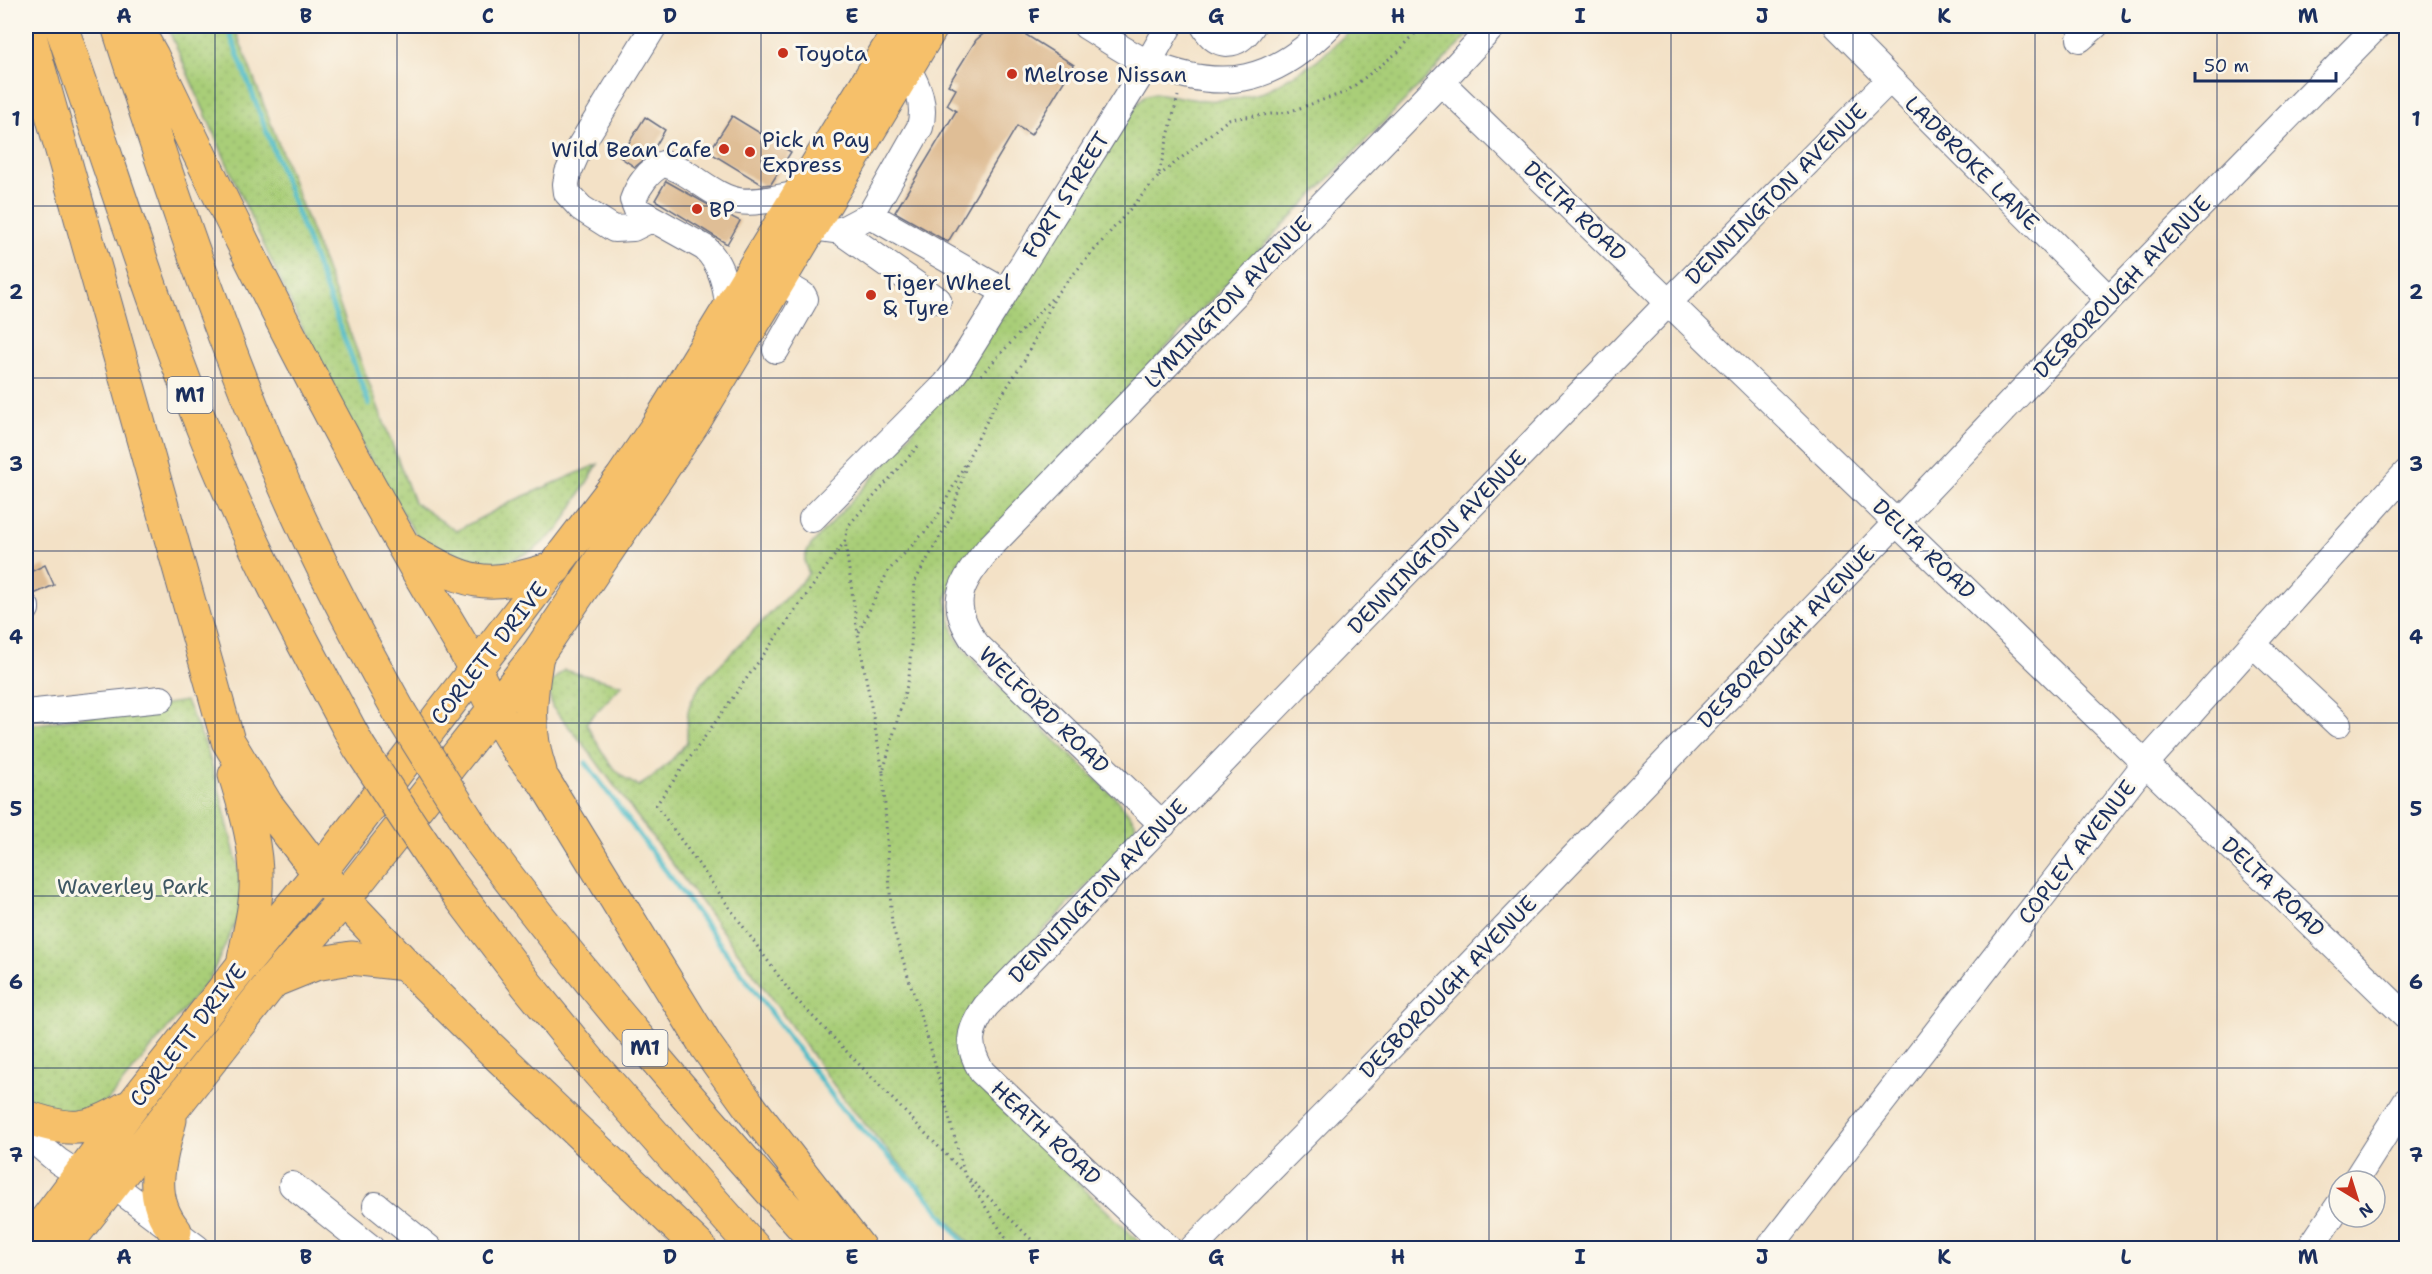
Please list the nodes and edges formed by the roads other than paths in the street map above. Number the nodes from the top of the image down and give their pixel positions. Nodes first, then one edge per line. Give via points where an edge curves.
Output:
1 (27, 26) edge
2 (61, 26) edge
3 (118, 26) edge
4 (135, 26) edge
5 (654, 26) edge
6 (886, 26) edge
7 (902, 26) edge
8 (932, 26) edge
9 (1086, 26) edge
10 (1169, 26) edge
11 (1204, 26) edge
12 (1252, 26) edge
13 (1329, 26) edge
14 (1493, 26) edge
15 (1837, 26) edge
16 (2377, 26) edge
17 (1148, 63) junction
18 (907, 67) junction
19 (868, 78) junction
20 (1889, 80) junction
21 (1441, 82) junction
22 (799, 194) junction
23 (870, 215) junction
24 (651, 219) junction
25 (826, 229) junction
26 (779, 281) junction
27 (1005, 292) junction
28 (2109, 299) junction
29 (938, 300) dead end
30 (1669, 302) junction
31 (729, 309) junction
32 (776, 350) dead end
33 (2406, 474) edge
34 (812, 519) dead end
35 (1898, 522) junction
36 (404, 547) junction
37 (555, 568) junction
38 (965, 580) joint
39 (2253, 644) junction
40 (537, 655) junction
41 (476, 669) junction
42 (161, 699) dead end
43 (494, 711) junction
44 (26, 713) edge
45 (2338, 724) dead end
46 (228, 741) junction
47 (2145, 764) junction
48 (544, 782) junction
49 (1163, 825) junction
50 (319, 873) junction
51 (344, 899) junction
52 (405, 964) junction
53 (243, 965) junction
54 (273, 981) junction
55 (986, 1006) joint
56 (2406, 1016) edge
57 (2406, 1101) edge
58 (135, 1102) junction
59 (174, 1107) junction
60 (26, 1117) edge
61 (26, 1134) edge
62 (2363, 1169) edge
63 (78, 1174) junction
64 (113, 1185) junction
65 (292, 1185) dead end
66 (376, 1205) dead end
67 (2327, 1223) edge
68 (186, 1240) edge
69 (26, 1246) edge
70 (1165, 1246) edge
71 (63, 1248) edge
72 (371, 1248) edge
73 (429, 1248) edge
74 (700, 1248) edge
75 (754, 1248) edge
76 (822, 1248) edge
77 (860, 1248) edge
78 (1193, 1248) edge
79 (1769, 1248) edge
80 (2310, 1248) edge

1 - 46 main road
2 - 75 main road, M1, bridge via 178,366 209,443 269,578 359,747 443,874 527,985
3 - 76 main road, M1, bridge via 205,286 278,471 352,627 400,713 479,839 569,957 665,1072
4 - 36 main road via 304,366
5 - 24 street via 572,165 567,193 581,208 614,229 633,228
6 - 19 main road
7 - 19 main road, CORLETT DRIVE
8 - 18 main road, CORLETT DRIVE
9 - 17 street
10 - 17 street, FORT STREET
11 - 12 street via 1215,38 1231,42 1244,37
13 - 17 street via 1298,54 1264,73 1245,78 1202,78
14 - 21 street, LYMINGTON AVENUE
15 - 20 street, LADBROKE LANE
16 - 28 street, DESBOROUGH AVENUE
17 - 27 street, FORT STREET
18 - 23 street via 920,91 920,127
18 - 25 main road, CORLETT DRIVE
19 - 22 main road, CORLETT DRIVE
20 - 28 street, LADBROKE LANE
20 - 30 street, DENNINGTON AVENUE
21 - 30 street, DELTA ROAD
21 - 38 street, LYMINGTON AVENUE via 989,548
22 - 24 street via 738,201 663,164 652,170 633,200 637,210
22 - 31 main road, CORLETT DRIVE
23 - 25 street
23 - 27 street
24 - 31 street via 712,254 724,278
25 - 26 main road, CORLETT DRIVE
25 - 29 street
26 - 32 street via 805,300
26 - 40 main road, CORLETT DRIVE via 692,424
27 - 34 street, FORT STREET via 946,384
28 - 35 street, DESBOROUGH AVENUE
30 - 35 street, DELTA ROAD
30 - 49 street, DENNINGTON AVENUE
31 - 37 main road, CORLETT DRIVE via 628,470
33 - 39 street, COPLEY AVENUE
35 - 47 street, DELTA ROAD
35 - 78 street, DESBOROUGH AVENUE
36 - 37 main road via 460,578 479,582 513,580
36 - 41 main road
37 - 41 main road, CORLETT DRIVE
38 - 49 street, WELFORD ROAD via 960,591 960,615 976,645
39 - 45 street
39 - 47 street, COPLEY AVENUE
40 - 43 main road, CORLETT DRIVE
40 - 48 main road via 529,705 531,740
41 - 43 main road
41 - 50 main road, CORLETT DRIVE
42 - 44 street
43 - 48 main road via 520,754
43 - 51 main road, CORLETT DRIVE
46 - 50 main road via 266,804
46 - 53 main road via 255,852 256,893
47 - 56 street, DELTA ROAD
47 - 79 street, COPLEY AVENUE
48 - 77 main road via 706,1046
49 - 55 street, DENNINGTON AVENUE
50 - 51 main road
50 - 53 main road, CORLETT DRIVE
51 - 52 main road
51 - 54 main road, CORLETT DRIVE
52 - 54 main road via 351,958 315,964
52 - 74 main road
53 - 58 main road, CORLETT DRIVE
54 - 59 main road, CORLETT DRIVE
55 - 70 street, HEATH ROAD via 971,1032 973,1058 982,1072
57 - 62 street
58 - 60 main road via 109,1118 83,1127 47,1124
58 - 63 main road, CORLETT DRIVE
59 - 64 main road, CORLETT DRIVE
59 - 68 main road via 158,1184 164,1218
61 - 63 street
63 - 64 street
63 - 69 main road, CORLETT DRIVE
64 - 68 street
64 - 71 main road, CORLETT DRIVE
65 - 72 street
66 - 73 street
67 - 80 street

